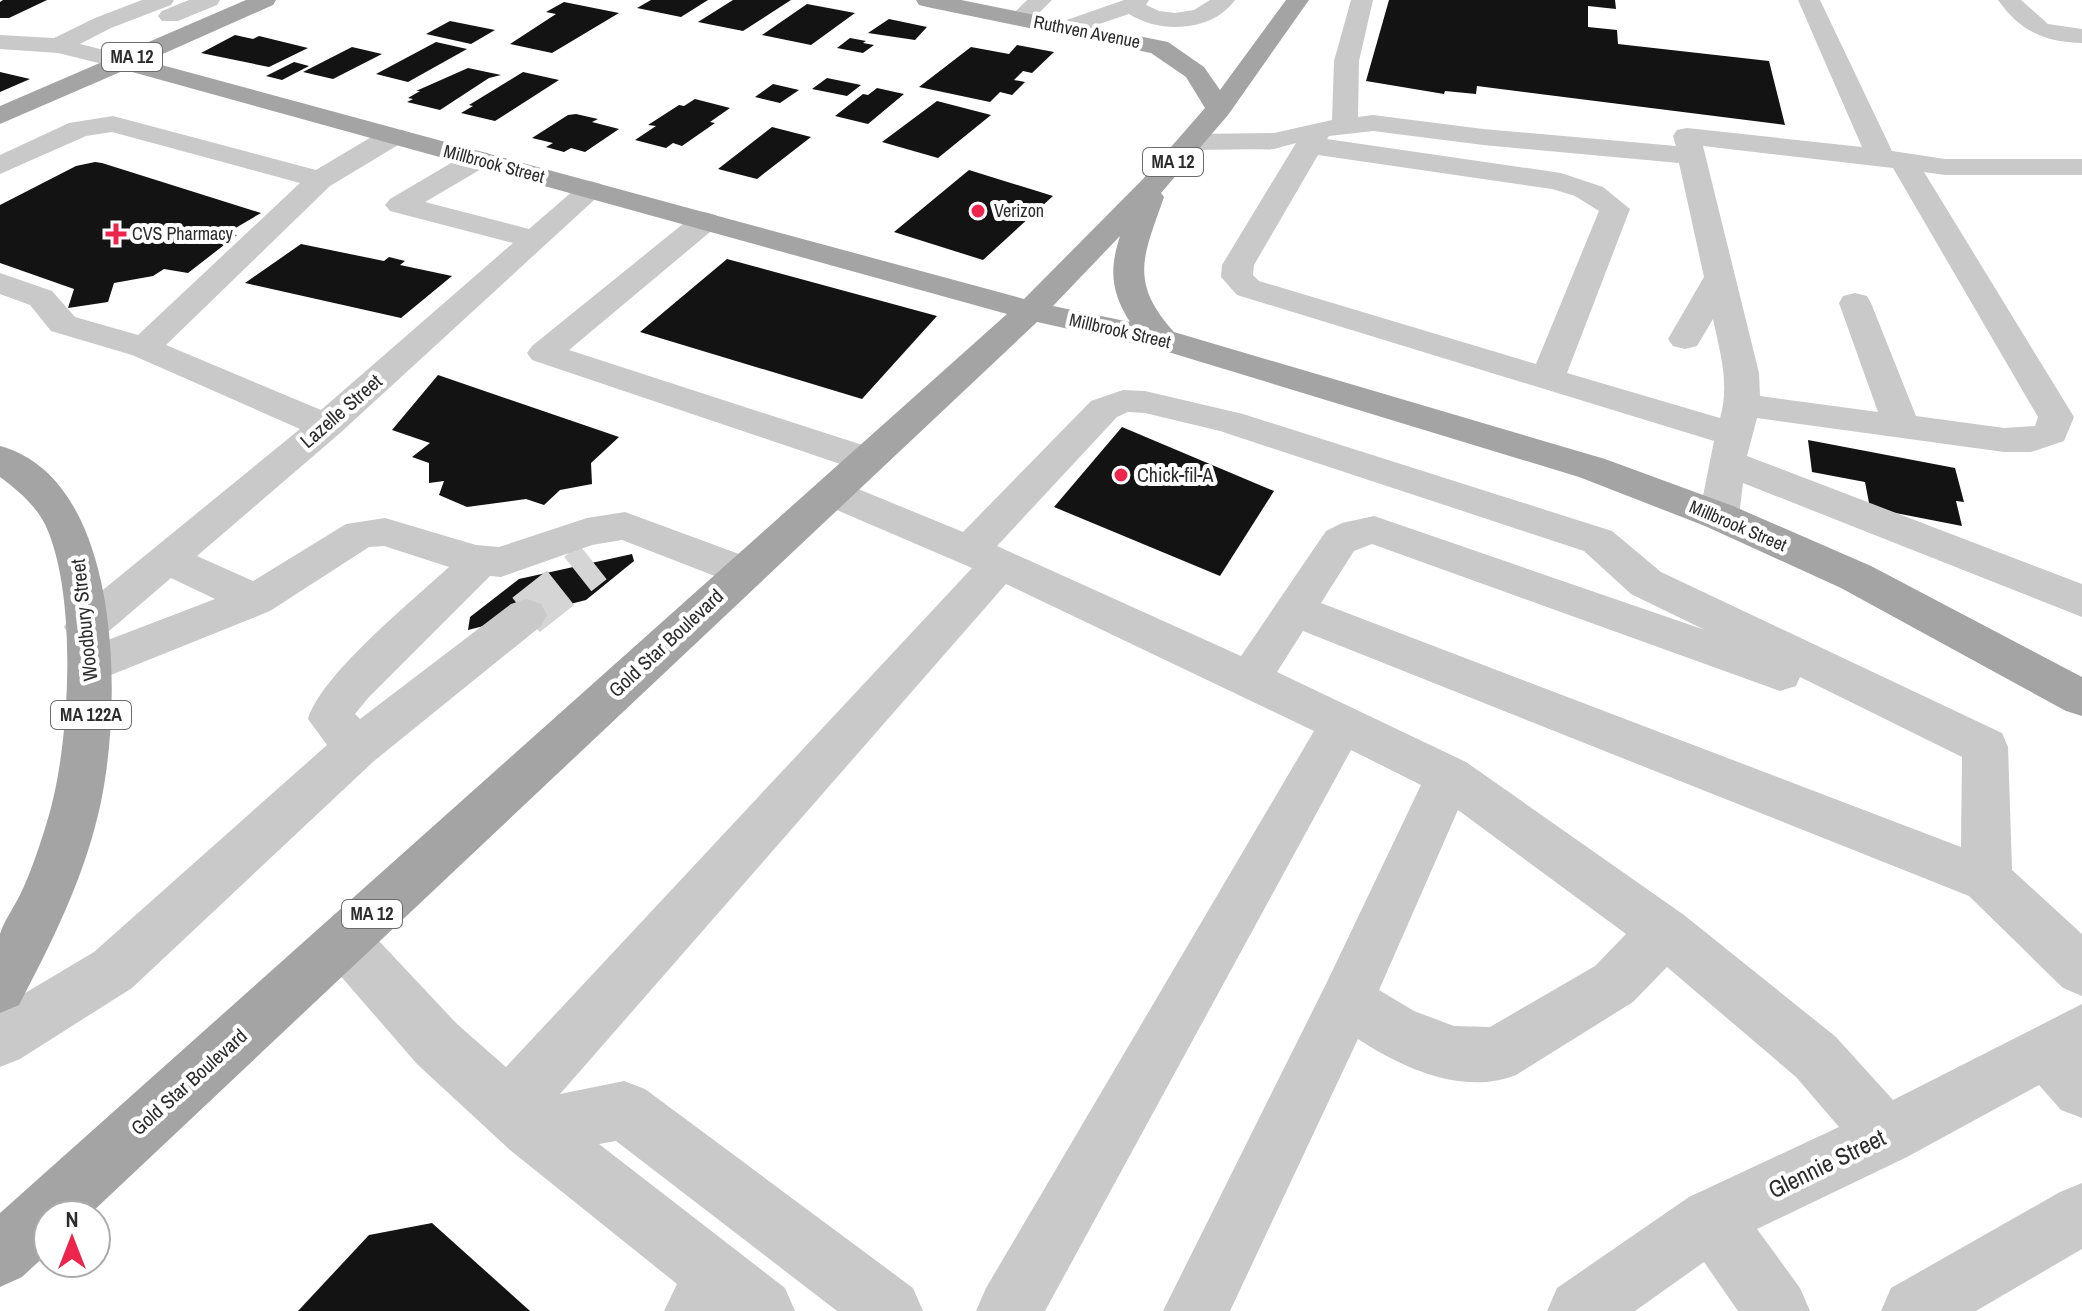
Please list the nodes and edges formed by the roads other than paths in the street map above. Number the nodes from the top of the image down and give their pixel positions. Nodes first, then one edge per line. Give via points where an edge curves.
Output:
1 (209, 0) edge
2 (265, 0) edge
3 (927, 0) edge
4 (1041, 0) edge
5 (1224, 0) edge
6 (1298, 0) edge
7 (1362, 0) edge
8 (1809, 0) edge
9 (2009, 0) edge
10 (1135, 3) edge
11 (167, 8) edge
12 (1020, 19) junction
13 (205, 26) junction
14 (1066, 28) junction
15 (2082, 36) edge
16 (0, 42) edge
17 (58, 46) junction
18 (123, 62) junction
19 (1219, 109) junction
20 (0, 116) edge
21 (1325, 133) junction
22 (393, 136) junction
23 (1191, 142) junction
24 (1692, 156) junction
25 (478, 159) junction
26 (1892, 159) junction
27 (0, 166) edge
28 (2082, 167) edge
29 (320, 180) junction
30 (1153, 185) junction
31 (591, 190) junction
32 (705, 221) junction
33 (536, 240) junction
34 (1720, 277) junction
35 (0, 283) edge
36 (1855, 303) dead end
37 (1031, 310) junction
38 (1162, 339) junction
39 (1685, 339) dead end
40 (144, 348) junction
41 (1548, 378) junction
42 (326, 426) junction
43 (1901, 426) junction
44 (1735, 434) junction
45 (0, 458) edge
46 (868, 460) junction
47 (832, 493) junction
48 (1719, 516) junction
49 (632, 528) junction
50 (984, 557) junction
51 (167, 559) junction
52 (480, 561) junction
53 (593, 562) tunnel mouth
54 (743, 572) junction
55 (255, 600) junction
56 (2082, 601) edge
57 (1294, 610) junction
58 (526, 615) tunnel mouth
59 (88, 646) junction
60 (1249, 679) junction
61 (2082, 698) edge
62 (1342, 724) junction
63 (357, 747) junction
64 (1985, 747) junction
65 (1449, 776) junction
66 (1987, 880) junction
67 (1665, 932) junction
68 (344, 941) junction
69 (2082, 970) edge
70 (0, 987) edge
71 (1347, 1001) junction
72 (0, 1039) edge
73 (2070, 1056) edge
74 (520, 1118) junction
75 (1886, 1136) junction
76 (2082, 1214) edge
77 (1711, 1219) junction
78 (0, 1255) edge
79 (726, 1300) edge
80 (890, 1311) edge
81 (1009, 1311) edge
82 (1196, 1311) edge
83 (1580, 1311) edge
84 (1777, 1311) edge
85 (1914, 1311) edge

1 - 11 street
2 - 13 main road, MA 12
3 - 12 main road, Ruthven Avenue
4 - 12 street
5 - 10 street via 1201,16 1178,20 1143,14
6 - 19 main road, Gold Star Boulevard / MA 12
7 - 21 street via 1349,39 1343,99
8 - 26 street
9 - 15 street via 2042,32
10 - 14 street
11 - 13 street
11 - 17 street via 140,9
12 - 14 main road, Ruthven Avenue
13 - 18 main road, MA 12
14 - 19 main road, Ruthven Avenue via 1168,51 1200,77
16 - 17 street
17 - 18 street
18 - 20 main road, MA 12
18 - 22 main road, Millbrook Street
19 - 23 main road, Gold Star Boulevard / MA 12
21 - 23 street via 1274,141
21 - 24 street via 1373,123
21 - 41 street via 1583,187 1615,209
21 - 41 street via 1238,265 1237,277 1248,288
22 - 25 main road, Millbrook Street
22 - 29 street
23 - 30 main road, Gold Star Boulevard / MA 12
24 - 26 street via 1687,136
24 - 34 street
25 - 31 main road, Millbrook Street
25 - 33 street via 400,205
26 - 28 street via 1945,167
26 - 43 street via 2056,417 2051,433 2031,440
27 - 29 street via 79,129 113,124
29 - 40 street
30 - 37 main road, Gold Star Boulevard / MA 12
30 - 38 main road via 1126,263 1126,282 1137,311
31 - 32 main road, Millbrook Street
31 - 33 street, Lazelle Street
32 - 37 main road, Millbrook Street
32 - 46 street via 544,353
33 - 42 street, Lazelle Street
34 - 39 street
34 - 44 street via 1742,373
35 - 40 street via 41,298 63,324
36 - 43 street
37 - 38 main road, Millbrook Street
37 - 46 main road, Gold Star Boulevard / MA 12
38 - 48 main road, Millbrook Street via 1592,468
40 - 42 street
41 - 44 street
42 - 51 street, Lazelle Street
43 - 44 street
44 - 48 street
44 - 56 street
45 - 59 main road, Woodbury Street / MA 122A via 48,497 65,519 76,548
46 - 47 main road, Gold Star Boulevard / MA 12
47 - 50 street
47 - 54 main road, Gold Star Boulevard / MA 12
48 - 61 main road, Millbrook Street via 1856,577
49 - 52 street via 606,527 517,558
49 - 53 street
49 - 54 street
50 - 60 street
50 - 64 street via 1104,409 1123,401 1145,402 1245,427 1598,541 1646,583
50 - 74 street
51 - 55 street
51 - 59 street, Lazelle Street
52 - 55 street via 370,531
52 - 63 street via 334,708 331,719
54 - 68 main road, Gold Star Boulevard / MA 12
55 - 59 street
57 - 60 street
57 - 64 street via 1340,541 1374,530
57 - 66 street
58 - 63 street
59 - 70 main road, Woodbury Street / MA 122A via 90,732 72,827 54,881
60 - 62 street
62 - 65 street
62 - 81 street
63 - 72 street via 113,970
64 - 66 street
65 - 67 street
65 - 71 street
66 - 69 street
67 - 71 street via 1614,984 1496,1055 1454,1054 1397,1032
67 - 75 street via 1816,1057
68 - 74 street via 437,1044
68 - 78 main road, Gold Star Boulevard / MA 12
71 - 82 street
73 - 75 street, Glennie Street
74 - 79 street
74 - 80 street via 624,1110
75 - 77 street, Glennie Street
76 - 85 street
77 - 83 street, Glennie Street
77 - 84 street

